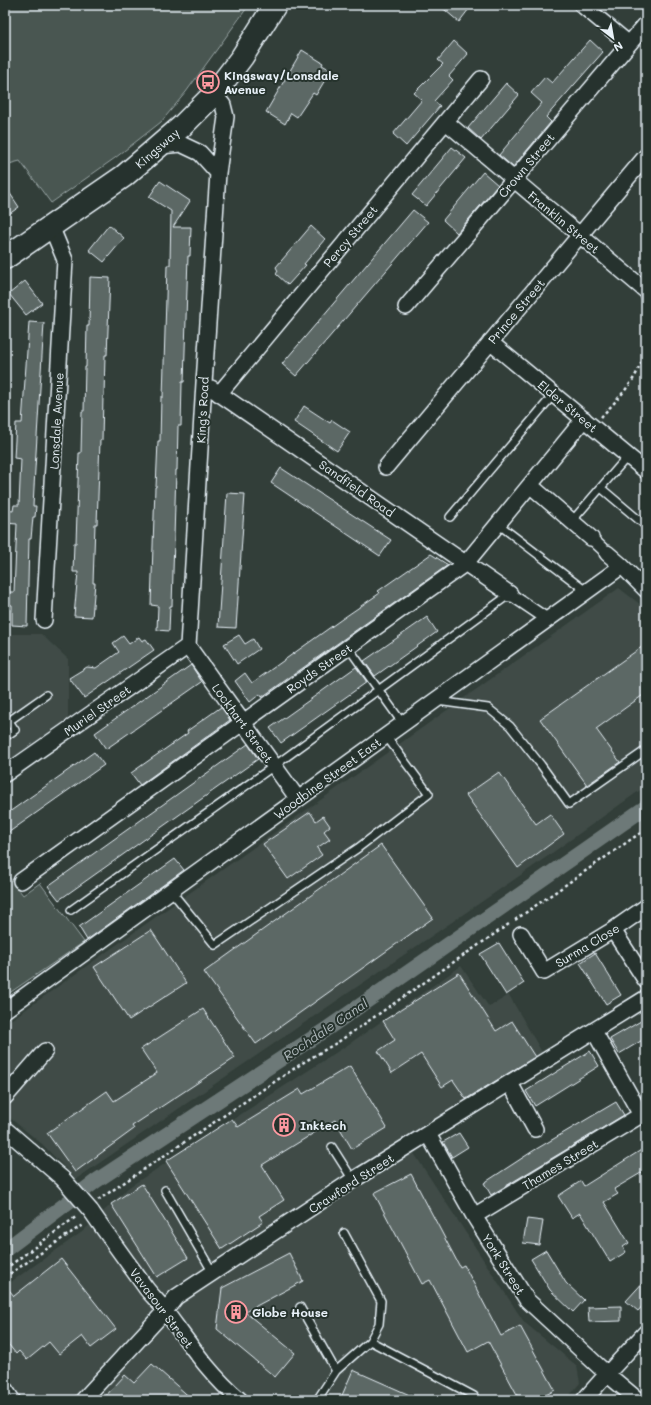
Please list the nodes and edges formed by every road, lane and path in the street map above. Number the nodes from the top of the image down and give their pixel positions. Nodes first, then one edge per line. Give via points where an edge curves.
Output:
1 (275, 5) edge
2 (582, 5) edge
3 (646, 24) edge
4 (629, 44) junction
5 (481, 79) dead end
6 (214, 94) junction
7 (446, 122) junction
8 (160, 146) junction
9 (646, 156) edge
10 (218, 173) junction
11 (514, 179) junction
12 (51, 226) junction
13 (580, 235) junction
14 (5, 258) edge
15 (646, 291) edge
16 (406, 307) dead end
17 (490, 342) junction
18 (646, 357) edge
19 (204, 383) junction
20 (219, 394) junction
21 (554, 394) junction
22 (588, 423) junction
23 (628, 456) junction
24 (386, 467) dead end
25 (646, 471) edge
26 (530, 486) junction
27 (601, 488) junction
28 (450, 517) dead end
29 (572, 521) junction
30 (498, 524) junction
31 (646, 526) edge
32 (591, 538) joint
33 (606, 553) joint
34 (466, 563) junction
35 (622, 566) junction
36 (646, 590) edge
37 (586, 591) junction
38 (510, 594) junction
39 (547, 619) junction
40 (44, 620) dead end
41 (188, 646) junction
42 (348, 647) junction
43 (380, 689) junction
44 (46, 695) dead end
45 (436, 700) junction
46 (243, 722) junction
47 (403, 724) junction
48 (386, 736) junction
49 (5, 737) edge
50 (646, 750) edge
51 (274, 766) junction
52 (8, 770) edge
53 (298, 799) junction
54 (646, 829) edge
55 (21, 881) dead end
56 (171, 891) junction
57 (646, 907) edge
58 (71, 910) dead end
59 (613, 930) junction
60 (521, 934) dead end
61 (646, 982) edge
62 (646, 998) edge
63 (5, 1010) edge
64 (594, 1031) junction
65 (45, 1051) dead end
66 (510, 1083) junction
67 (5, 1097) edge
68 (644, 1113) edge
69 (5, 1128) edge
70 (535, 1129) dead end
71 (428, 1134) junction
72 (332, 1147) dead end
73 (353, 1180) junction
74 (165, 1190) dead end
75 (90, 1211) junction
76 (474, 1216) junction
77 (344, 1233) dead end
78 (5, 1269) edge
79 (213, 1273) junction
80 (5, 1277) edge
81 (300, 1307) dead end
82 (165, 1311) junction
83 (646, 1332) edge
84 (370, 1341) junction
85 (336, 1371) junction
86 (607, 1374) junction
87 (5, 1382) edge
88 (474, 1396) dead end
89 (17, 1400) edge
90 (83, 1400) edge
91 (240, 1400) edge
92 (317, 1400) edge
93 (584, 1400) edge
94 (638, 1400) edge

1 - 6 highway, Kingsway via 242,57
2 - 4 street
3 - 4 street, Crown Street
4 - 11 street, Crown Street
5 - 7 street, Percy Street
6 - 8 highway, Kingsway
6 - 10 street, King's Road via 222,105 226,117
7 - 11 street, Franklin Street
7 - 20 street, Percy Street
8 - 10 street via 181,144 200,153
8 - 12 highway, Kingsway via 124,176
9 - 13 street, Prince Street
10 - 19 street, King's Road
11 - 13 street, Franklin Street
11 - 16 street, Crown Street
12 - 14 highway, Kingsway
12 - 40 street, Lonsdale Avenue via 65,260
13 - 15 street, Franklin Street
13 - 17 street, Prince Street
17 - 21 street, Elder Street
17 - 24 street, Prince Street
18 - 22 path via 618,398
19 - 20 street, Sandfield Road
19 - 41 street, King's Road
20 - 34 street, Sandfield Road
21 - 22 street, Elder Street
21 - 28 lane
22 - 23 street, Elder Street
22 - 26 street, Royds Street
23 - 25 street, Elder Street
23 - 27 lane
26 - 29 street
26 - 30 street, Royds Street
27 - 29 lane
27 - 31 lane
29 - 32 street
30 - 34 street, Royds Street
30 - 37 lane
32 - 33 street
33 - 35 street
34 - 38 street, Sandfield Road
34 - 42 street, Royds Street
35 - 36 street
35 - 37 street, Woodbine Street East
37 - 39 street, Woodbine Street East
38 - 39 street
38 - 43 lane
39 - 45 street, Woodbine Street East
41 - 46 street, Lockhart Street
41 - 52 street, Muriel Street
42 - 43 lane
42 - 46 street, Royds Street
43 - 47 lane
43 - 51 lane
44 - 49 lane via 9,721 15,730
45 - 47 street, Woodbine Street East
45 - 50 lane via 488,708 510,726 569,804
46 - 51 street, Lockhart Street
46 - 55 street, Royds Street
47 - 48 street, Woodbine Street East
48 - 53 street, Woodbine Street East
48 - 56 lane via 429,794 358,848 215,945
51 - 53 street, Lockhart Street
51 - 58 lane
53 - 56 street, Woodbine Street East
54 - 75 path via 338,1042 112,1190
56 - 63 street, Woodbine Street East
57 - 59 street, Surma Close
59 - 60 street, Surma Close via 544,972
59 - 61 street
62 - 64 street, Crawford Street
64 - 66 street, Crawford Street
64 - 68 street
65 - 67 street
66 - 70 street
66 - 71 street, Crawford Street
68 - 76 street, Thames Street
69 - 75 street, Vavasour Street, bridge via 63,1179
71 - 73 street, Crawford Street
71 - 76 street, York Street
72 - 73 lane
73 - 79 street, Crawford Street
74 - 79 lane
75 - 78 path
75 - 80 path
75 - 82 street, Vavasour Street
76 - 86 street, York Street via 527,1300
77 - 84 lane via 381,1301 378,1324
79 - 82 street, Crawford Street via 176,1297
81 - 85 lane
82 - 90 street, Crawford Street
82 - 91 street, Vavasour Street via 213,1374
83 - 86 street
84 - 85 lane
84 - 88 lane
85 - 92 lane
86 - 93 street
86 - 94 street, York Street
87 - 89 lane

